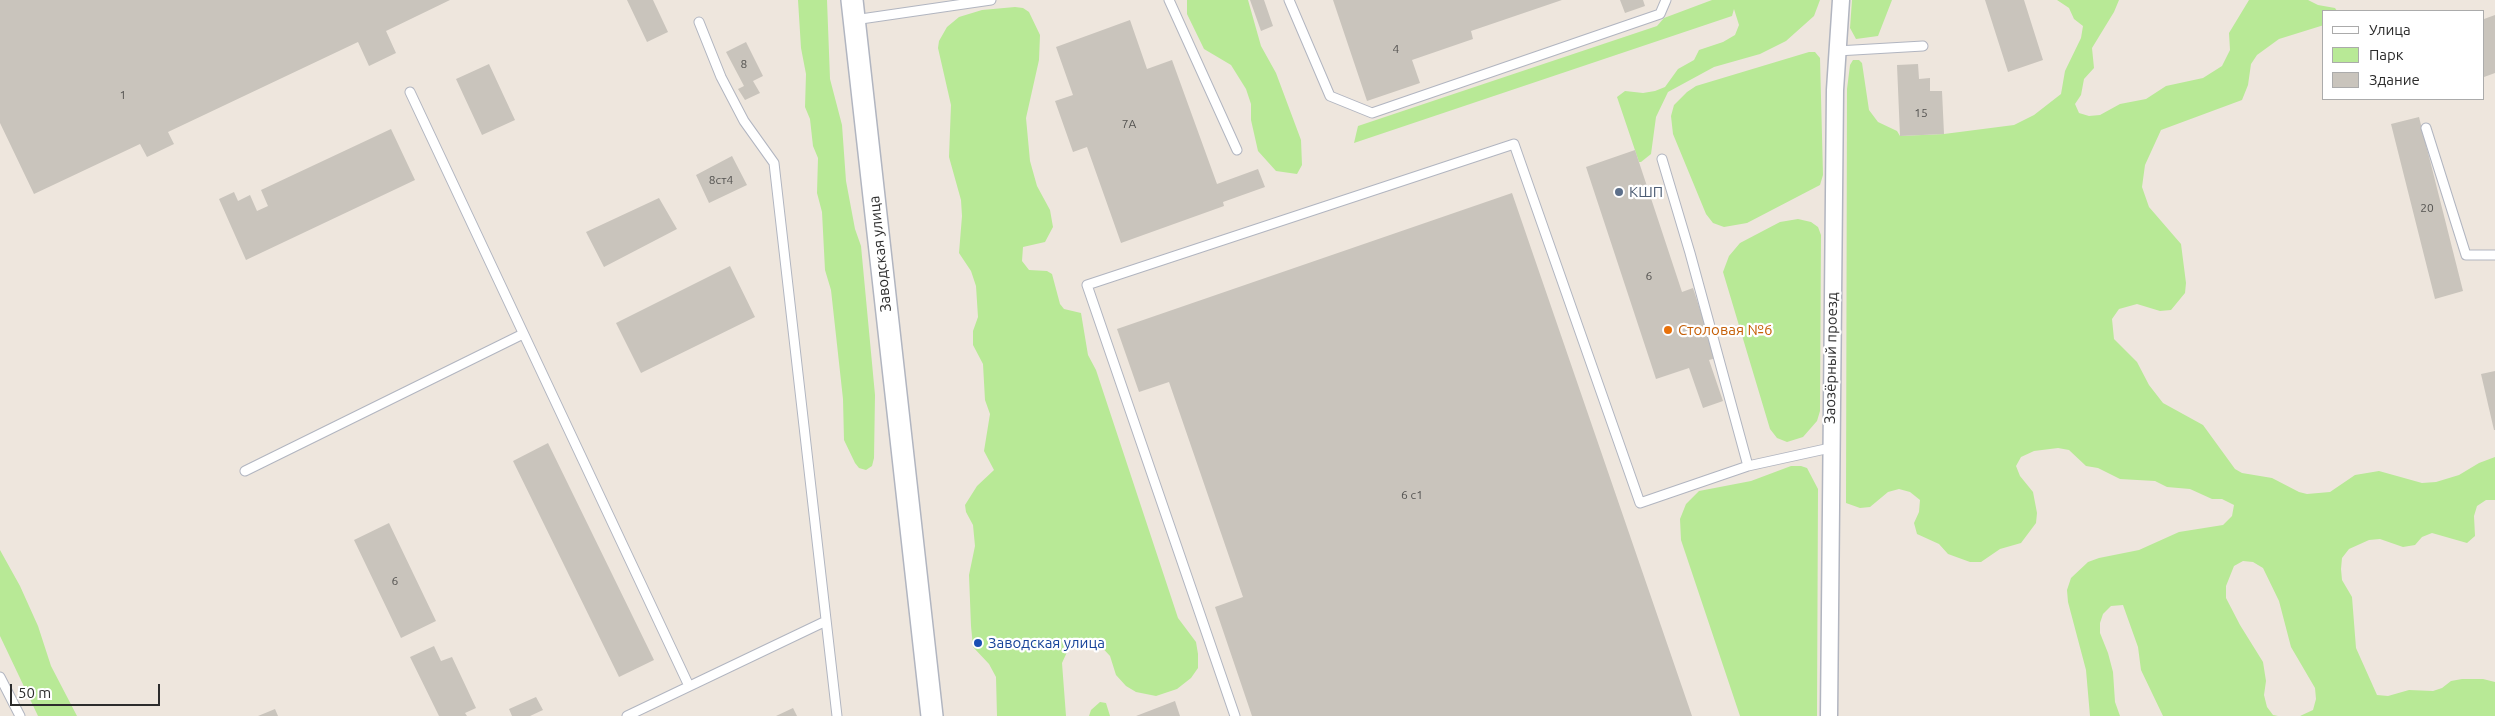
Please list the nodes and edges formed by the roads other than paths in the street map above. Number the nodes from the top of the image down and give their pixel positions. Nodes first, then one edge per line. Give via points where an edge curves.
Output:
1 (991, 0) edge
2 (1169, 0) edge
3 (1289, 0) edge
4 (1666, 0) edge
5 (1841, 0) edge
6 (853, 10) edge
7 (699, 22) dead end
8 (1923, 46) dead end
9 (1837, 51) junction
10 (410, 92) dead end
11 (2426, 128) dead end
12 (1237, 150) dead end
13 (1662, 159) dead end
14 (2495, 255) edge
15 (523, 334) junction
16 (1830, 448) junction
17 (1748, 466) junction
18 (244, 471) dead end
19 (826, 621) junction
20 (0, 677) edge
21 (689, 686) junction
22 (20, 716) edge
23 (627, 716) edge
24 (836, 716) edge
25 (932, 716) edge
26 (1235, 716) edge
27 (1829, 716) edge

1 - 6 lane
2 - 12 lane
3 - 4 lane via 1330,96 1372,113 1660,14
5 - 9 street, Заозёрный проезд
6 - 25 street, Заводская улица
7 - 19 lane via 721,77 744,120 774,163
8 - 9 lane
9 - 16 street, Заозёрный проезд
10 - 15 lane
11 - 14 lane via 2466,255
13 - 17 lane
15 - 18 lane
15 - 21 lane
16 - 17 lane
16 - 27 street, Заозёрный проезд
17 - 26 lane via 1640,504 1514,144 1087,285
19 - 21 lane
19 - 24 lane
20 - 22 lane
21 - 23 lane

